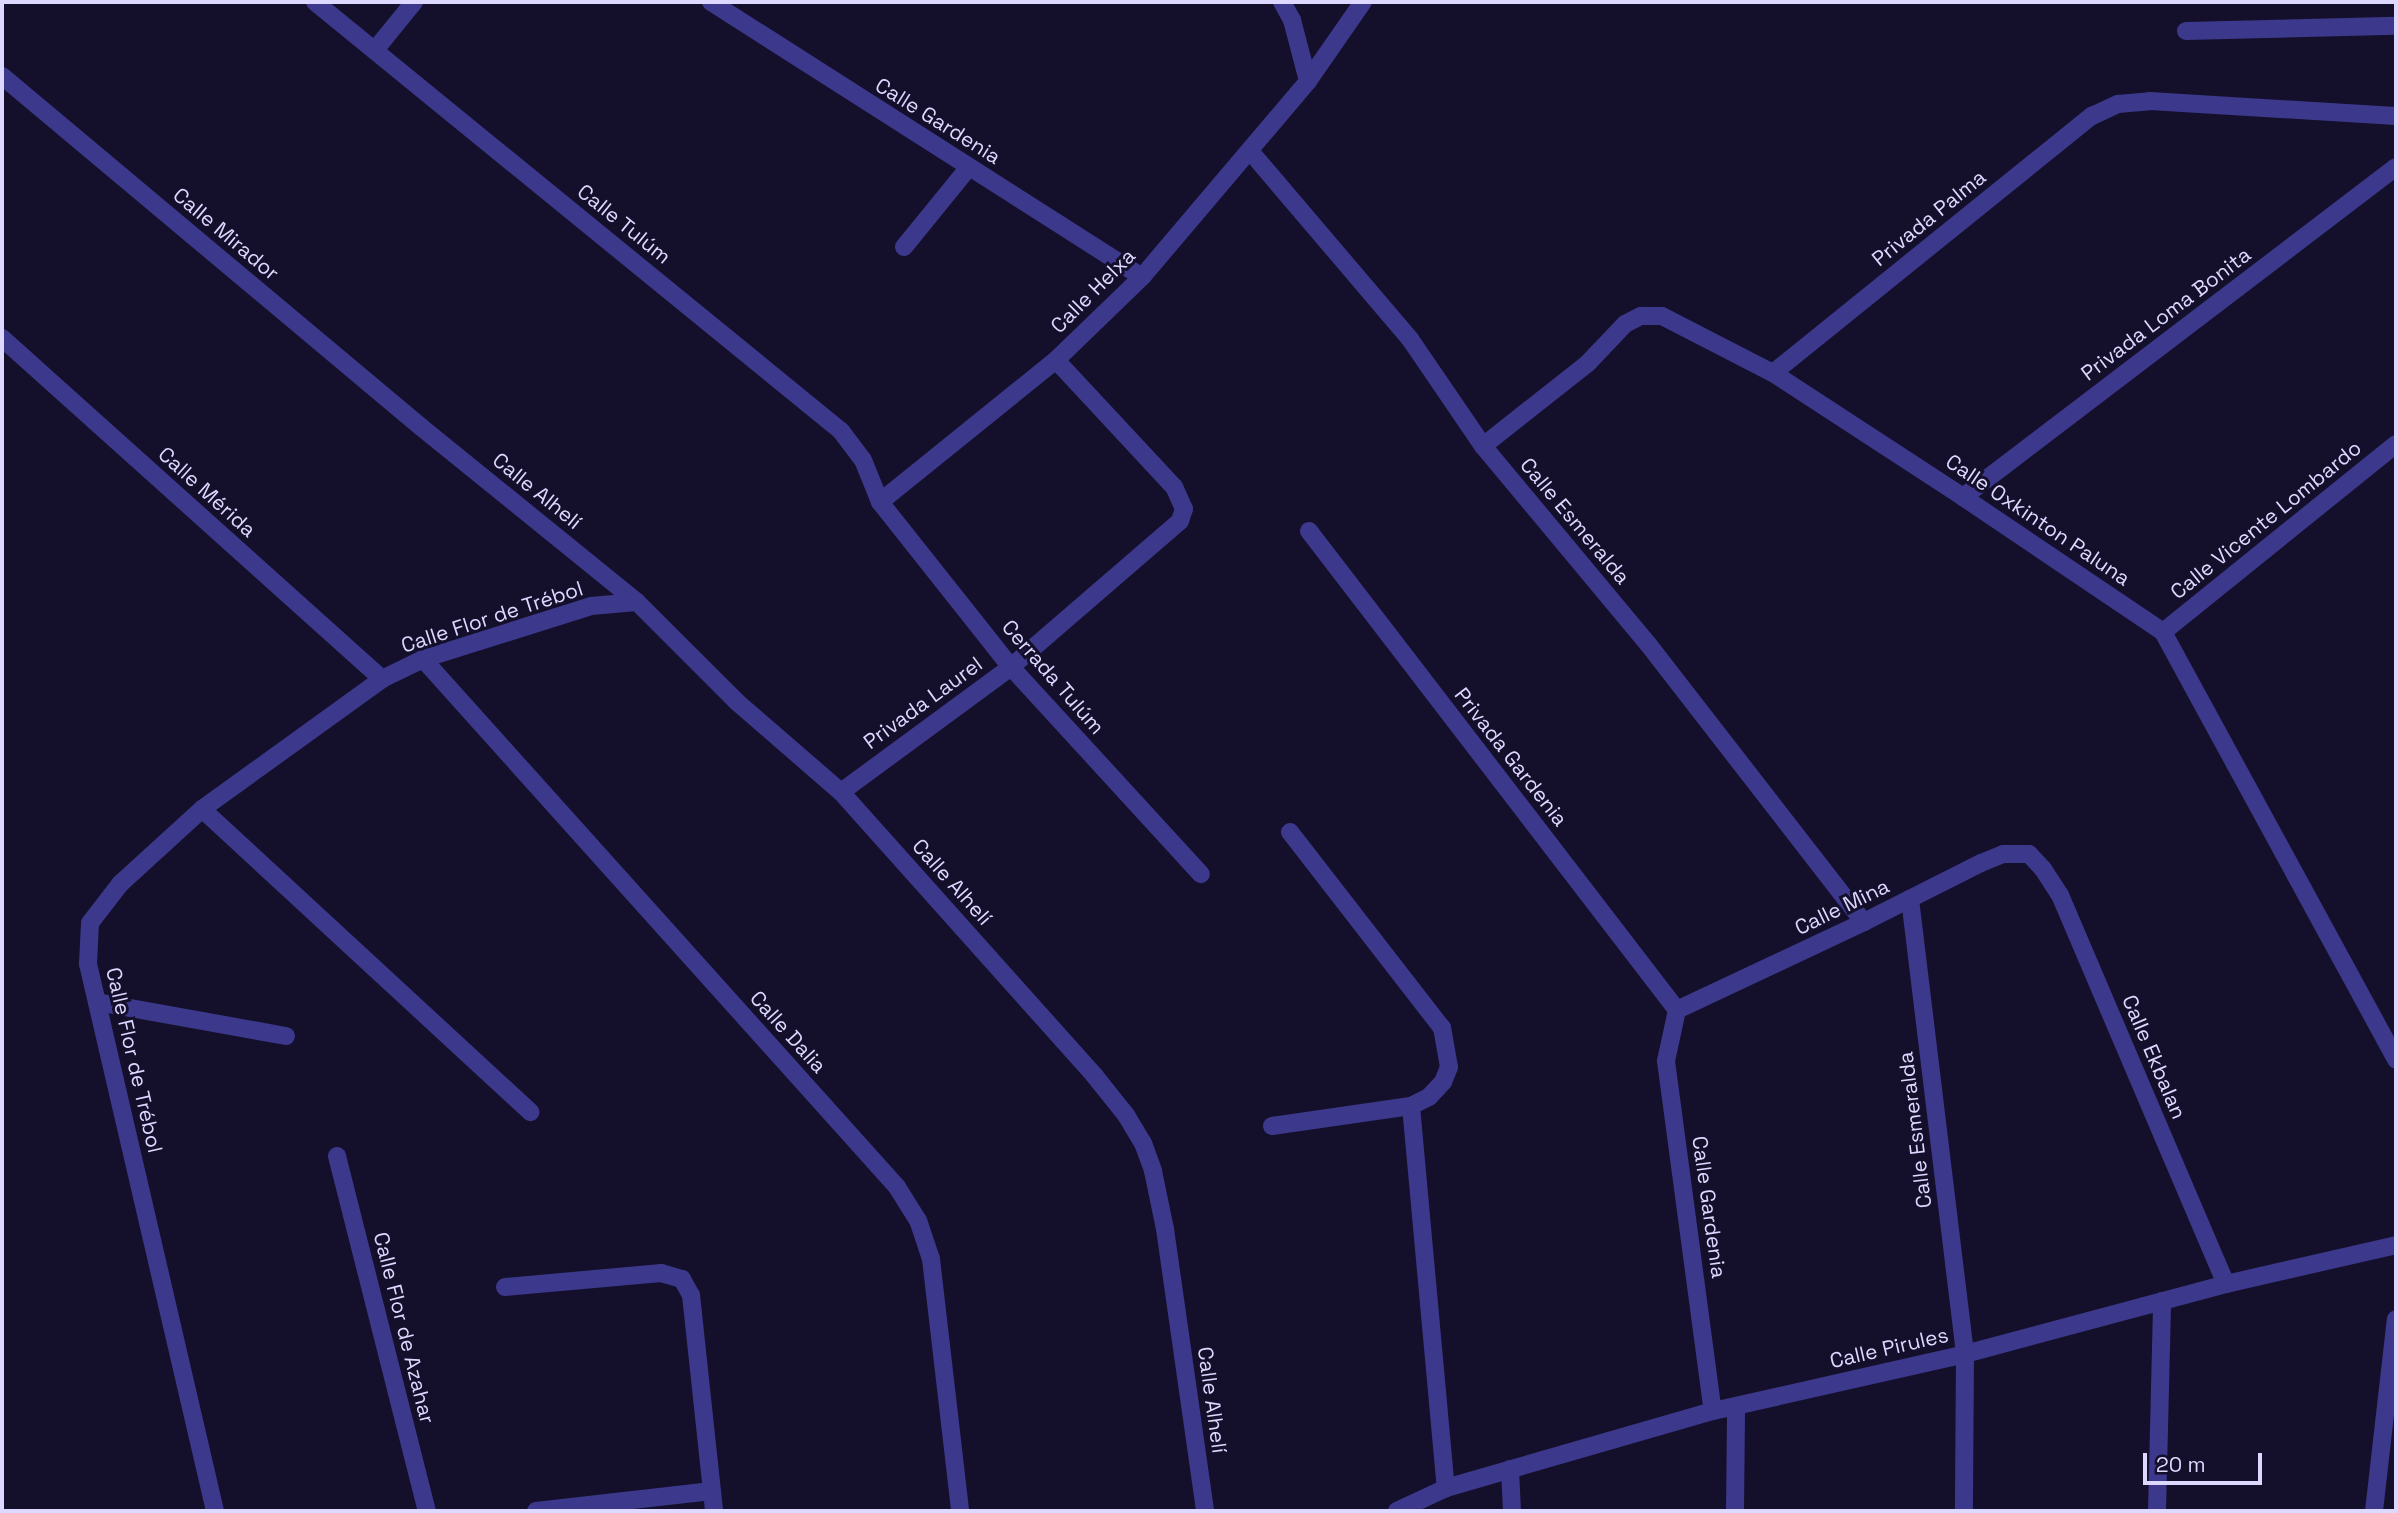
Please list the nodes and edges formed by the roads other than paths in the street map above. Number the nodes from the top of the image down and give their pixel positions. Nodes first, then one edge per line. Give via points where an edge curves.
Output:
1 (315, 2) edge
2 (414, 2) edge
3 (711, 2) edge
4 (1282, 2) edge
5 (1363, 2) edge
6 (2396, 26) edge
7 (2186, 31) dead end
8 (375, 50) junction
9 (2, 76) edge
10 (1308, 81) junction
11 (2396, 116) edge
12 (1250, 151) junction
13 (969, 167) junction
14 (2396, 167) edge
15 (904, 247) dead end
16 (1142, 277) junction
17 (2, 338) edge
18 (1056, 359) junction
19 (1773, 373) junction
20 (421, 427) joint
21 (2396, 444) edge
22 (1482, 446) junction
23 (1963, 497) junction
24 (880, 502) junction
25 (1310, 531) dead end
26 (637, 602) junction
27 (2163, 632) junction
28 (423, 659) junction
29 (1011, 667) junction
30 (382, 679) junction
31 (841, 792) junction
32 (202, 809) junction
33 (1290, 832) dead end
34 (2029, 854) joint
35 (1200, 874) dead end
36 (1910, 899) junction
37 (1864, 922) junction
38 (97, 1002) junction
39 (1677, 1010) junction
40 (286, 1036) dead end
41 (2396, 1060) edge
42 (1411, 1106) junction
43 (530, 1112) dead end
44 (1272, 1126) dead end
45 (337, 1156) dead end
46 (2396, 1245) edge
47 (2226, 1284) junction
48 (505, 1287) dead end
49 (2162, 1301) junction
50 (2396, 1319) edge
51 (1965, 1354) junction
52 (1736, 1407) junction
53 (1713, 1411) junction
54 (1510, 1469) junction
55 (1446, 1488) junction
56 (712, 1491) junction
57 (215, 1511) edge
58 (427, 1511) edge
59 (536, 1511) edge
60 (714, 1511) edge
61 (960, 1511) edge
62 (1205, 1511) edge
63 (1397, 1511) edge
64 (1512, 1511) edge
65 (1735, 1511) edge
66 (1964, 1511) edge
67 (2157, 1511) edge
68 (2374, 1511) edge

1 - 8 street, Calle Tulúm
2 - 8 street
3 - 13 street, Calle Gardenia
4 - 10 street via 1292,20
5 - 10 street, Calle Helxa
6 - 7 street
8 - 24 street, Calle Tulúm via 841,431 863,460
9 - 20 street, Calle Mirador
10 - 12 street, Calle Helxa
11 - 19 street, Privada Palma via 2118,104 2092,116
12 - 16 street, Calle Helxa
12 - 22 street, Calle Esmeralda via 1409,339
13 - 15 street
13 - 16 street, Calle Gardenia
14 - 23 street, Privada Loma Bonita
16 - 18 street, Calle Helxa
17 - 30 street, Calle Mérida
18 - 24 street, Calle Helxa
18 - 29 street, Privada Laurel via 1174,487 1184,509 1173,530
19 - 22 street, Calle Oxkinton Paluna via 1662,316 1641,316 1625,324 1588,363
19 - 23 street, Calle Oxkinton Paluna
20 - 26 street, Calle Alhelí
21 - 27 street, Calle Vicente Lombardo
22 - 37 street, Calle Esmeralda via 1648,644
23 - 27 street, Calle Oxkinton Paluna
24 - 29 street, Cerrada Tulúm
25 - 39 street, Privada Gardenia
26 - 28 street, Calle Flor de Trébol via 591,606
26 - 31 street, Calle Alhelí via 737,702
27 - 41 street, Calle Oxkinton Paluna
28 - 30 street, Calle Flor de Trébol
28 - 61 street, Calle Dalia via 897,1187 918,1220 931,1259
29 - 31 street, Privada Laurel
29 - 35 street, Cerrada Tulúm
30 - 32 street, Calle Flor de Trébol
31 - 62 street, Calle Alhelí via 1094,1074 1143,1143 1165,1229
32 - 38 street, Calle Flor de Trébol via 120,884 90,923 88,964
32 - 43 street
33 - 42 street via 1442,1028 1448,1067 1443,1083
34 - 36 street, Calle Mina via 2003,854
34 - 47 street, Calle Ekbalan via 2060,895
36 - 37 street, Calle Mina
36 - 51 street, Calle Esmeralda
37 - 39 street, Calle Mina
38 - 40 street
38 - 57 street, Calle Flor de Trébol
39 - 53 street, Calle Gardenia via 1666,1061
42 - 44 street
42 - 55 street
45 - 58 street, Calle Flor de Azahar
46 - 47 street, Calle Pirules
47 - 49 street, Calle Pirules
48 - 56 street via 661,1273 682,1279 691,1295
49 - 51 street, Calle Pirules
49 - 67 street
50 - 68 street
51 - 52 street, Calle Pirules
51 - 66 street, Calle Esmeralda
52 - 53 street, Calle Pirules
52 - 65 street
53 - 54 street, Calle Pirules
54 - 55 street, Calle Pirules
54 - 64 street
55 - 63 street, Calle Pirules
56 - 59 street
56 - 60 street

